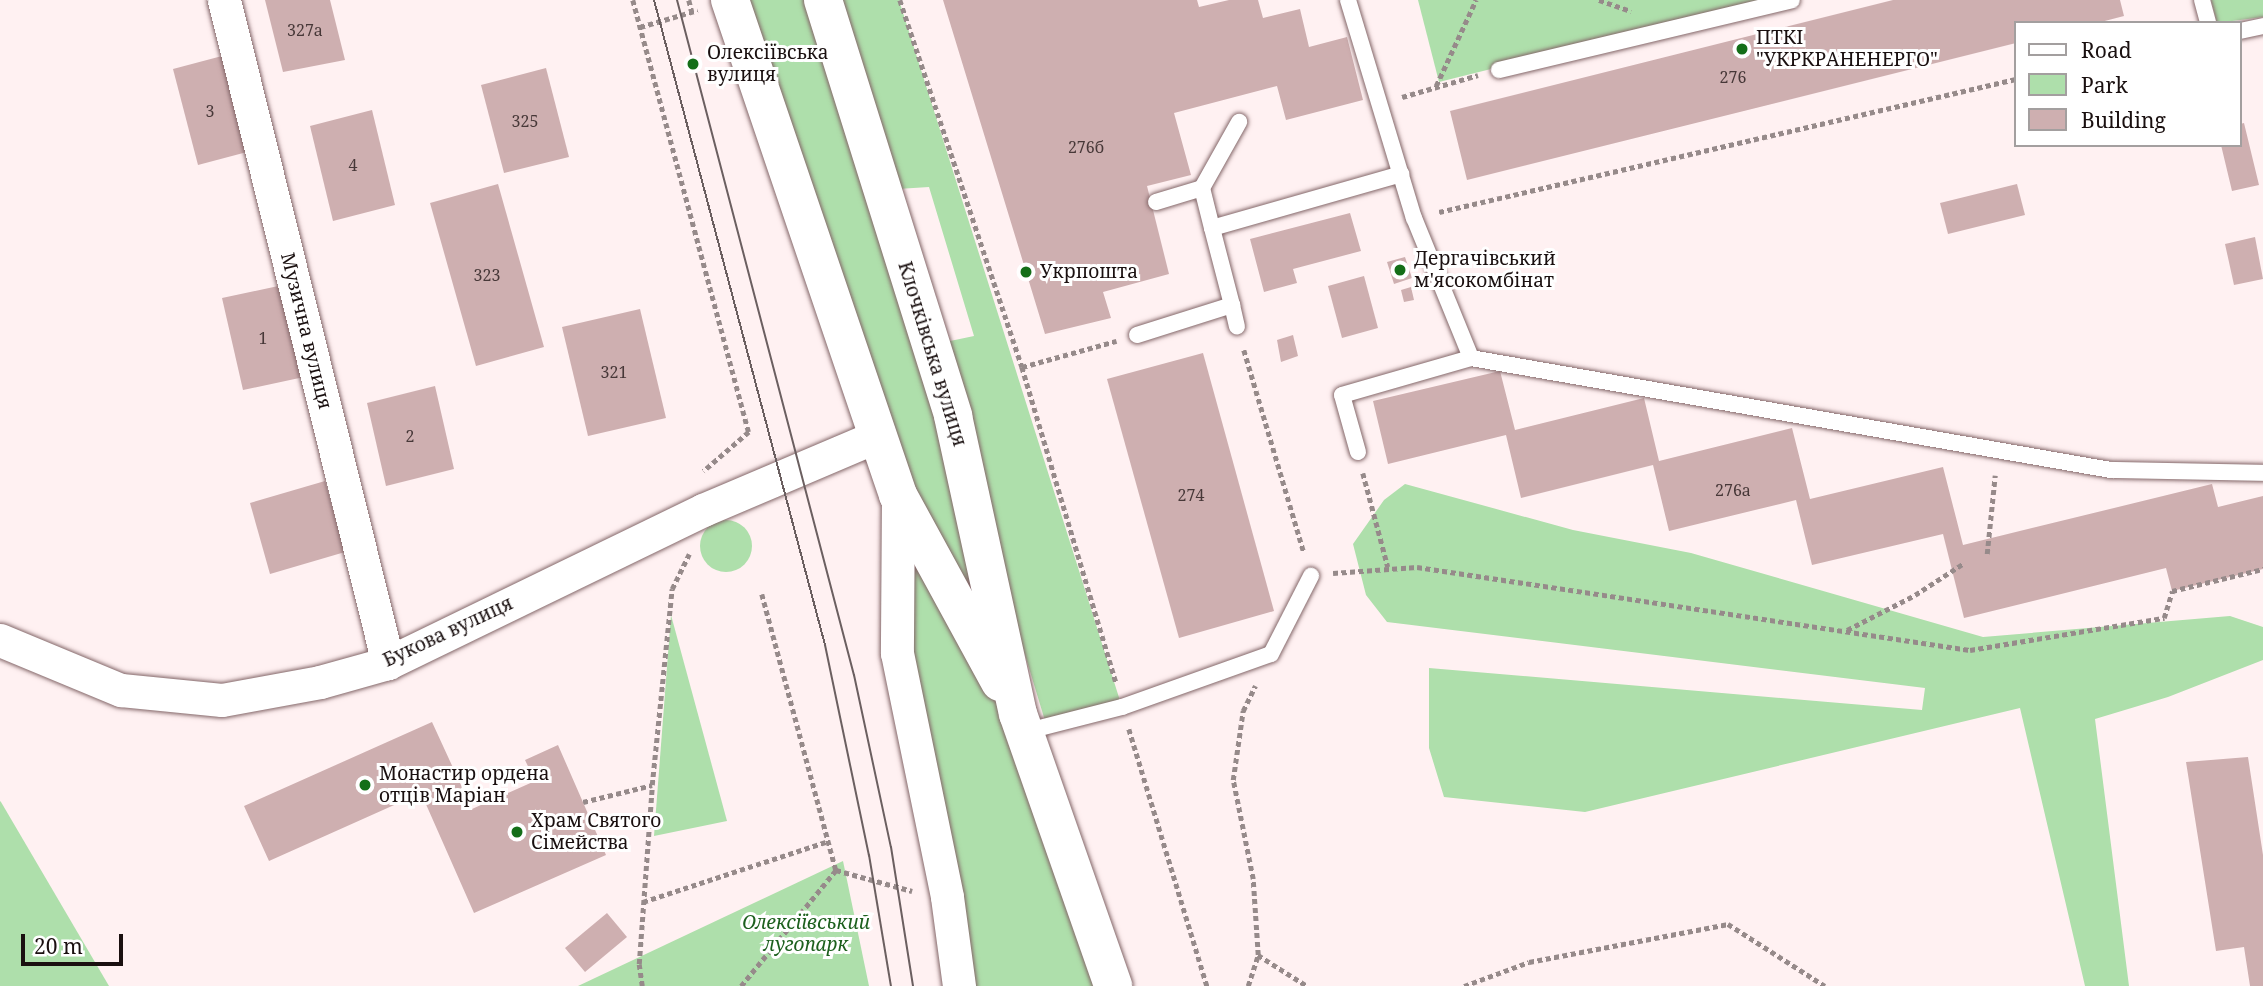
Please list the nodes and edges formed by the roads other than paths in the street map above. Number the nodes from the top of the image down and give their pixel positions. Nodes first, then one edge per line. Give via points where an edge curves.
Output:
1 (224, 0) edge
2 (730, 0) edge
3 (823, 0) edge
4 (1348, 0) edge
5 (1792, 0) edge
6 (2202, 0) edge
7 (2207, 21) edge
8 (2263, 26) edge
9 (2242, 31) edge
10 (1499, 70) road end
11 (1239, 122) dead end
12 (1401, 174) junction
13 (1202, 188) junction
14 (1157, 202) dead end
15 (1212, 229) junction
16 (1232, 305) junction
17 (1237, 326) road end
18 (1137, 335) road end
19 (1471, 358) junction
20 (876, 437) junction
21 (1358, 452) road end
22 (2263, 473) edge
23 (898, 495) junction
24 (1311, 576) road end
25 (0, 640) edge
26 (388, 663) junction
27 (1021, 723) junction
28 (959, 986) edge
29 (1113, 986) edge

1 - 26 street, Музична вулиця
2 - 20 main road, Клочківська вулиця
3 - 27 main road, Клочківська вулиця via 953,416
4 - 12 lane
5 - 10 lane
6 - 7 lane
8 - 9 lane
11 - 13 lane
12 - 15 lane
12 - 19 lane
13 - 14 lane
13 - 15 lane
15 - 16 lane
16 - 17 lane
16 - 18 lane
19 - 21 lane via 1342,395
19 - 22 lane via 2112,470
20 - 23 main road, Клочківська вулиця
20 - 26 street, Букова вулиця via 703,510
23 - 27 main road, Клочківська вулиця
23 - 28 street, Клочківська вулиця via 897,653 947,897
24 - 27 lane via 1271,654 1122,707
25 - 26 street, Букова вулиця via 121,690 222,700 320,682
27 - 29 main road, Клочківська вулиця

